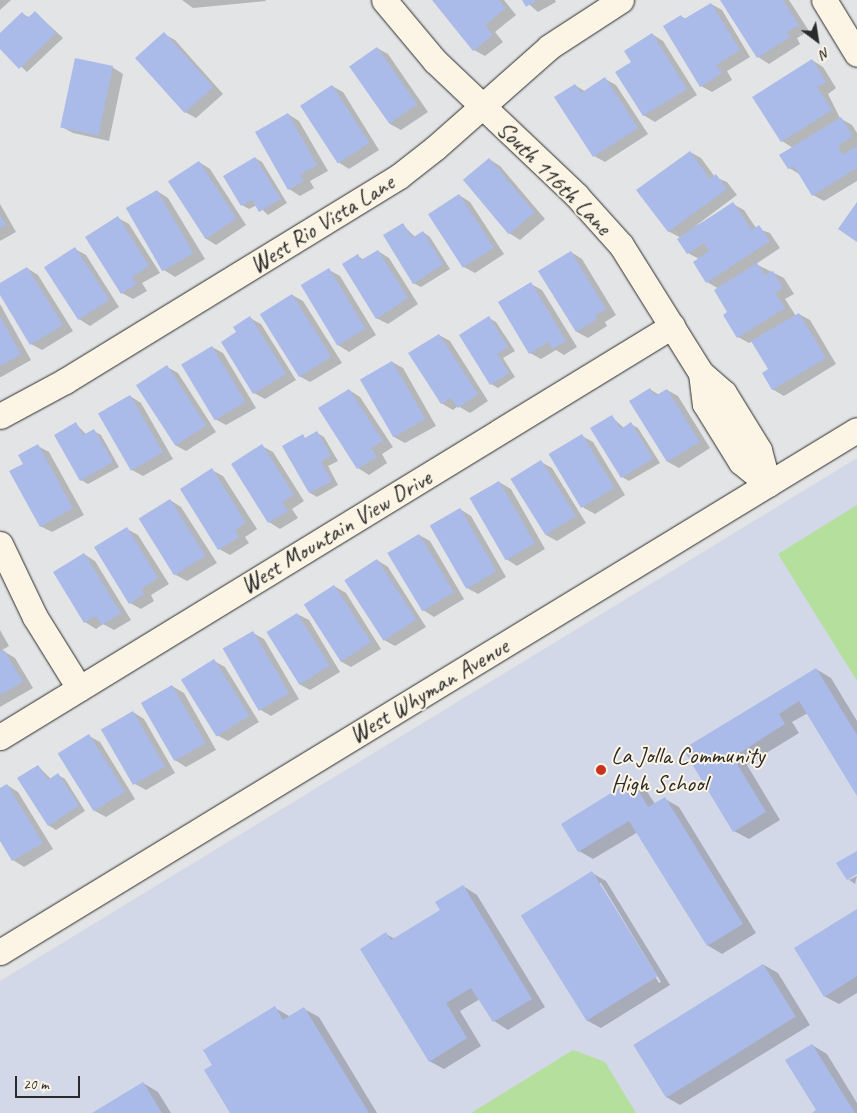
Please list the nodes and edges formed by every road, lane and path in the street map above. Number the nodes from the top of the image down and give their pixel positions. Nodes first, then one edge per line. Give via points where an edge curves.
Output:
1 (384, 0) edge
2 (621, 0) edge
3 (824, 0) edge
4 (857, 54) edge
5 (482, 106) junction
6 (672, 326) junction
7 (0, 416) edge
8 (857, 430) edge
9 (768, 484) junction
10 (0, 544) edge
11 (79, 688) junction
12 (0, 737) edge
13 (0, 952) edge

1 - 5 street, South 116th Lane via 424,48
2 - 5 street, West Rio Vista Lane via 549,47
3 - 4 street
5 - 6 street, South 116th Lane via 607,228 634,263
5 - 7 street, West Rio Vista Lane via 417,164 66,381
6 - 9 street, South 116th Lane via 701,373 724,393 759,450
6 - 11 street, West Mountain View Drive
8 - 9 street, West Whyman Avenue
9 - 13 street, West Whyman Avenue
10 - 11 street via 35,617
11 - 12 street, West Mountain View Drive

